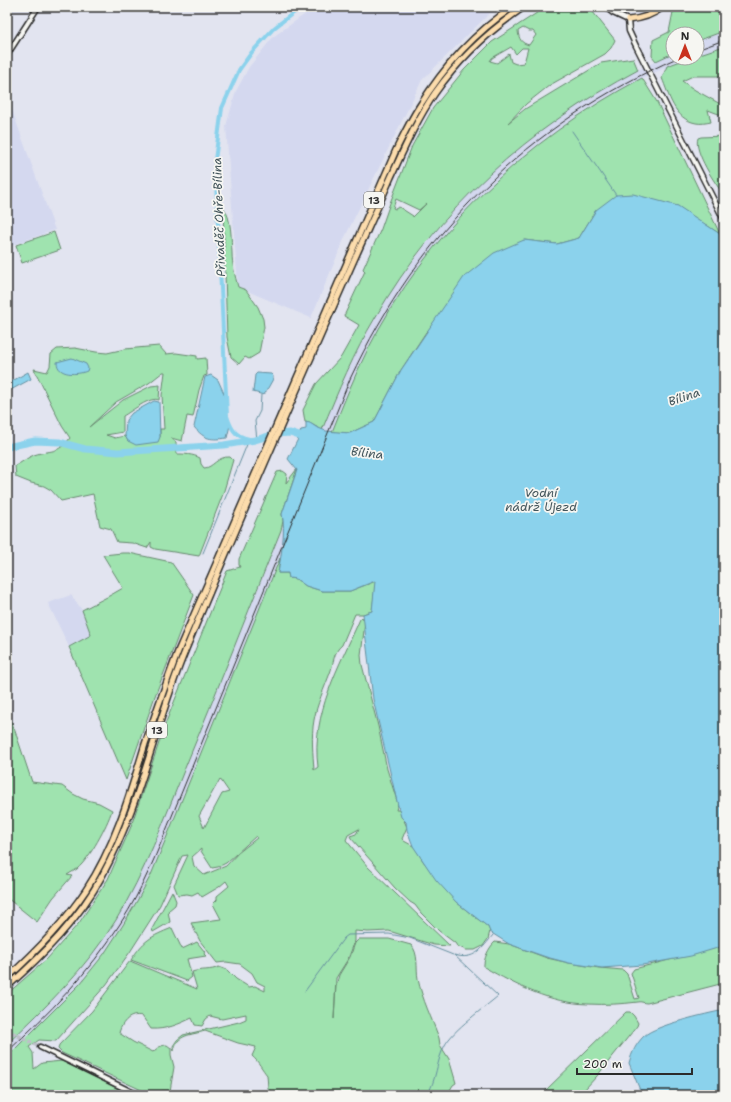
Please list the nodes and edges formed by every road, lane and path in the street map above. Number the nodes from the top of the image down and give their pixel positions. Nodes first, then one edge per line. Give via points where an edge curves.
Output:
1 (38, 7) edge
2 (513, 7) edge
3 (524, 7) edge
4 (605, 7) edge
5 (663, 7) edge
6 (628, 20) junction
7 (7, 55) edge
8 (724, 220) edge
9 (7, 978) edge
10 (7, 987) edge
11 (40, 1047) tunnel mouth
12 (138, 1095) edge

1 - 7 street
2 - 9 highway, 13 via 488,25 444,70 418,108 396,150 168,676 113,840 75,906 29,959
3 - 10 highway, 13 via 469,52 440,87 398,160 185,652 160,719 127,823 102,876 58,938
4 - 6 street
5 - 6 highway via 639,20
6 - 8 street via 636,46
11 - 12 street

